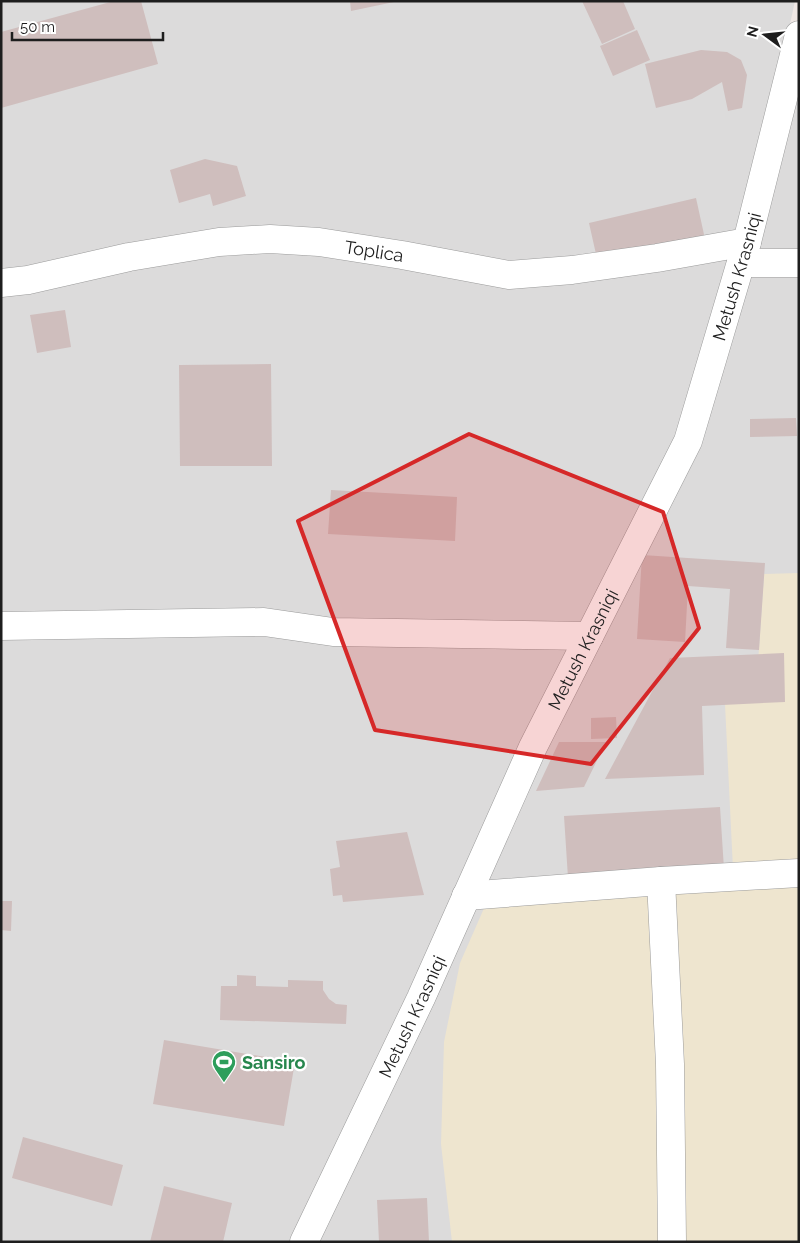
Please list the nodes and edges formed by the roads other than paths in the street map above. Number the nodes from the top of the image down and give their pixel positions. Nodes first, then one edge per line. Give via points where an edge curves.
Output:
1 (799, 36) edge
2 (744, 253) junction
3 (799, 262) edge
4 (1, 283) edge
5 (1, 626) edge
6 (589, 636) junction
7 (799, 873) edge
8 (661, 881) junction
9 (466, 896) junction
10 (304, 1242) edge
11 (672, 1242) edge

1 - 2 street, Metush Krasniqi
2 - 3 street, Toplica
2 - 4 street, Toplica via 657,258 509,275 319,242 270,239 210,244 128,257
2 - 6 street, Metush Krasniqi via 688,441
5 - 6 street via 264,622 333,632
6 - 9 street, Metush Krasniqi via 532,747
7 - 8 street
8 - 9 street
8 - 11 street via 670,1064
9 - 10 street, Metush Krasniqi

